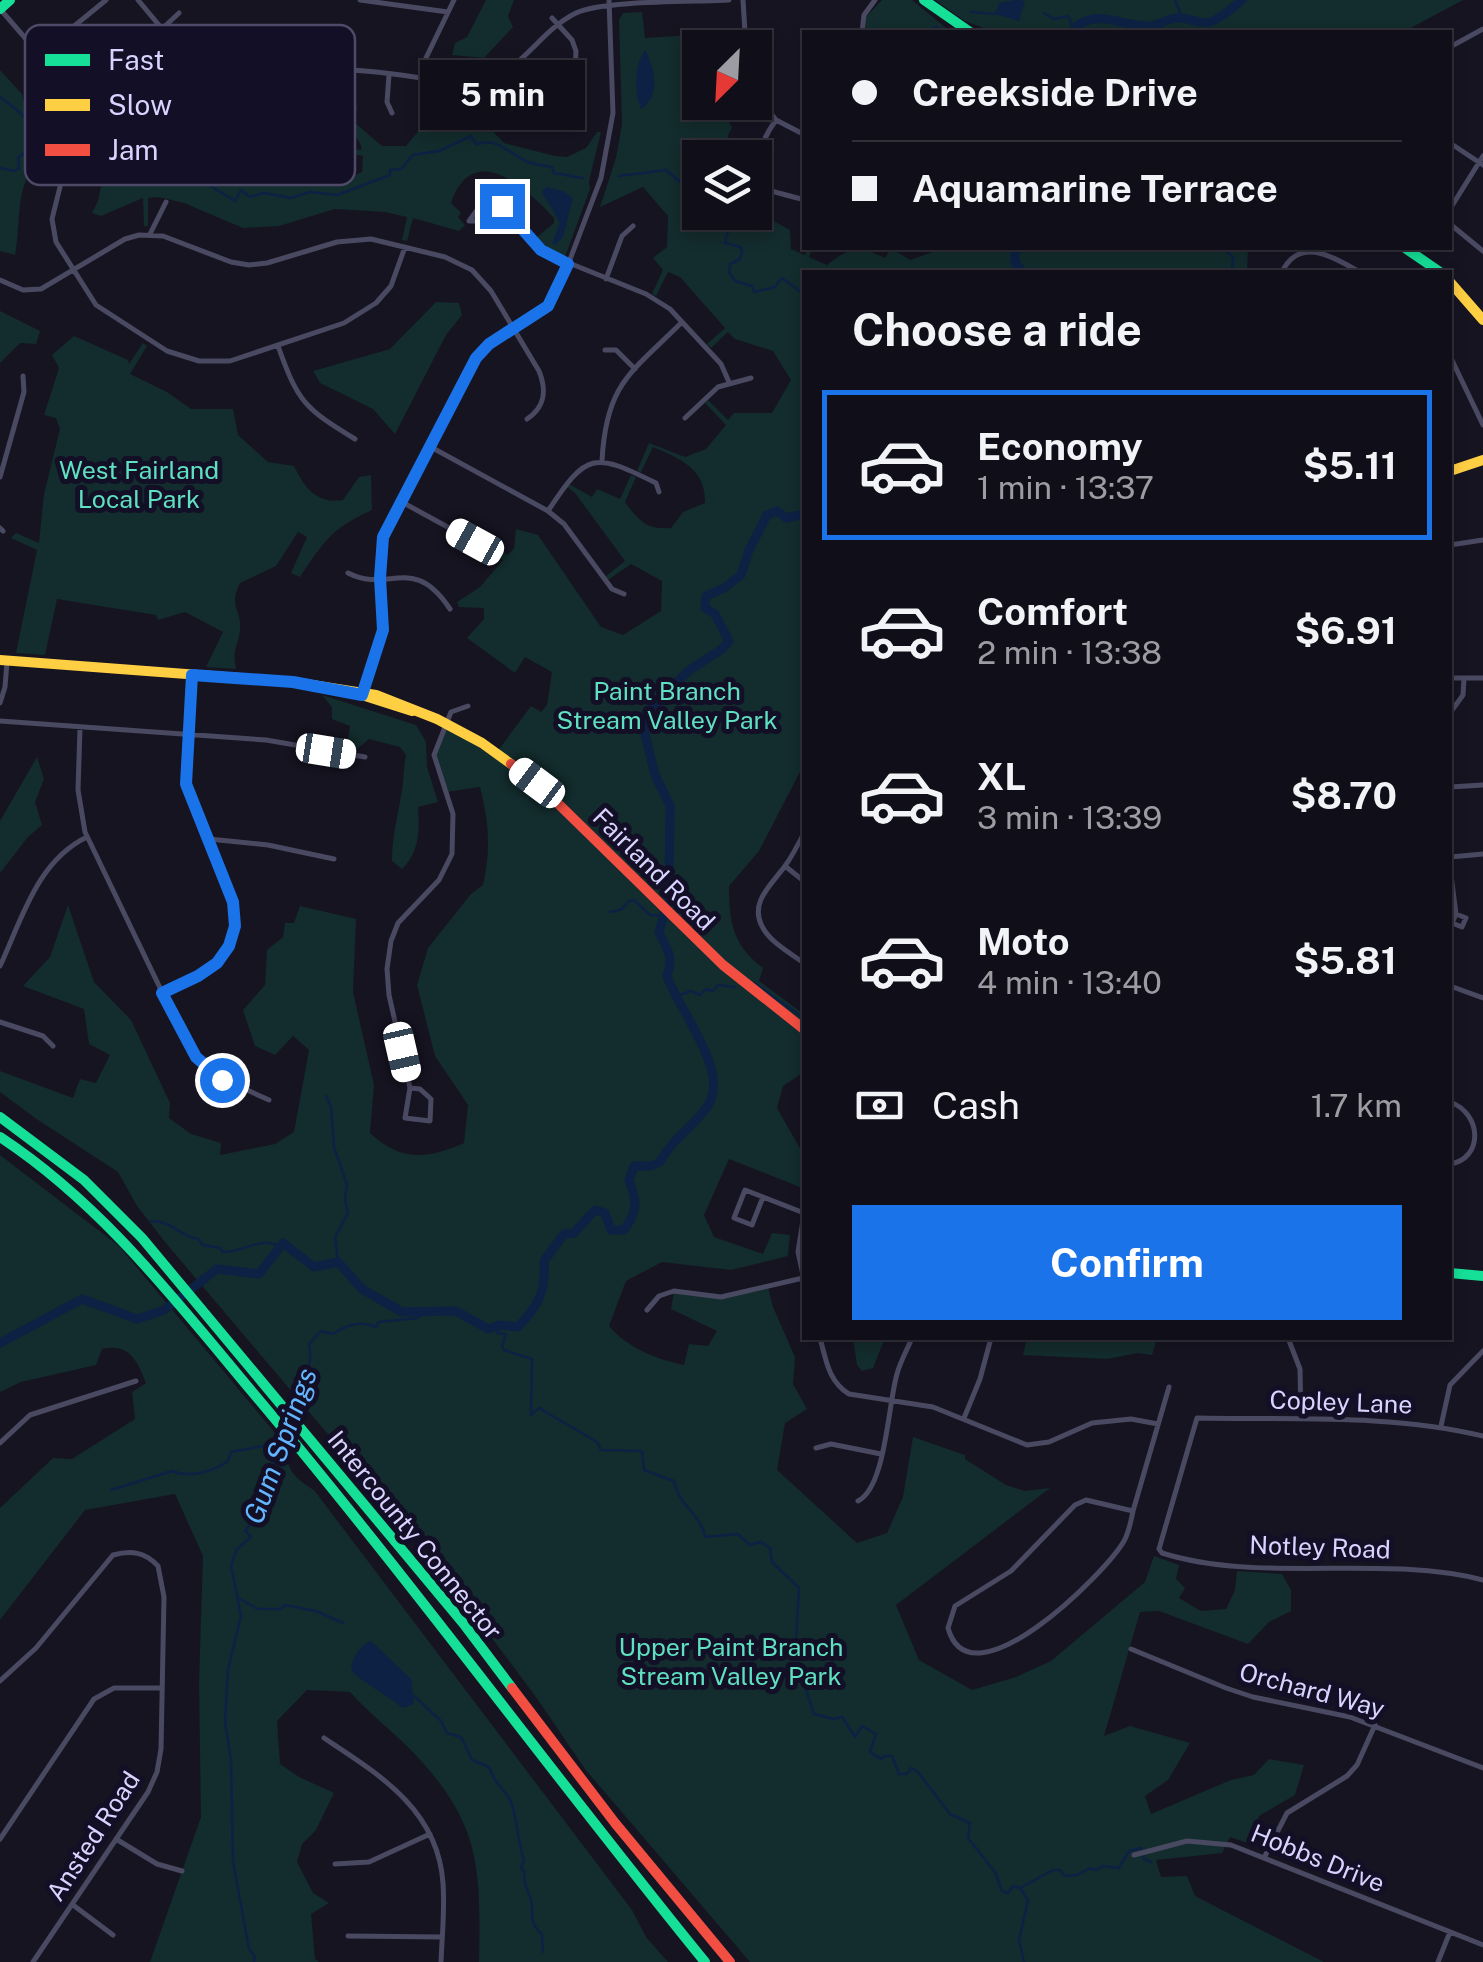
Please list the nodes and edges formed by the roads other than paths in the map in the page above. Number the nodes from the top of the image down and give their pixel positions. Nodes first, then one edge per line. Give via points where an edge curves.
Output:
1 (10, 0) edge
2 (106, 0) edge
3 (138, 0) edge
4 (360, 0) edge
5 (454, 0) edge
6 (729, 0) edge
7 (743, 0) edge
8 (875, 0) edge
9 (924, 0) edge
10 (670, 2) edge
11 (609, 3) edge
12 (0, 9) edge
13 (448, 12) junction
14 (179, 13) dead end
15 (552, 18) dead end
16 (75, 25) edge
17 (159, 25) edge
18 (165, 25) edge
19 (558, 26) junction
20 (1483, 28) edge
21 (745, 30) edge
22 (862, 30) edge
23 (967, 30) edge
24 (25, 37) edge
25 (1452, 46) edge
26 (355, 71) edge
27 (507, 72) junction
28 (389, 75) junction
29 (421, 80) junction
30 (392, 113) dead end
31 (772, 115) edge
32 (776, 120) junction
33 (802, 133) edge
34 (1452, 145) edge
35 (1482, 161) edge
36 (61, 185) edge
37 (802, 199) edge
38 (166, 202) dead end
39 (1452, 205) edge
40 (482, 206) dead end
41 (633, 226) dead end
42 (1452, 226) edge
43 (150, 234) junction
44 (404, 247) junction
45 (1483, 251) edge
46 (568, 264) junction
47 (73, 270) junction
48 (1284, 270) edge
49 (1356, 270) edge
50 (606, 279) junction
51 (0, 280) edge
52 (1452, 284) edge
53 (1483, 320) edge
54 (682, 322) junction
55 (514, 330) junction
56 (278, 346) junction
57 (605, 350) dead end
58 (1452, 360) edge
59 (635, 369) junction
60 (23, 376) dead end
61 (751, 378) dead end
62 (728, 382) junction
63 (686, 418) dead end
64 (526, 419) dead end
65 (1483, 425) edge
66 (355, 439) dead end
67 (429, 446) junction
68 (602, 460) junction
69 (1483, 460) edge
70 (1452, 470) edge
71 (0, 477) edge
72 (659, 492) dead end
73 (400, 502) junction
74 (548, 511) junction
75 (1483, 540) edge
76 (475, 542) dead end
77 (1452, 545) edge
78 (348, 573) dead end
79 (380, 578) junction
80 (624, 594) dead end
81 (450, 609) dead end
82 (3, 661) edge
83 (192, 675) junction
84 (1452, 678) edge
85 (1464, 678) junction
86 (1483, 678) edge
87 (362, 695) junction
88 (0, 703) edge
89 (468, 706) dead end
90 (1452, 710) edge
91 (0, 721) edge
92 (446, 724) junction
93 (80, 728) junction
94 (188, 735) junction
95 (365, 757) dead end
96 (1483, 785) edge
97 (1452, 787) edge
98 (802, 836) edge
99 (87, 837) junction
100 (207, 839) junction
101 (1483, 854) edge
102 (1452, 857) edge
103 (334, 859) dead end
104 (785, 866) junction
105 (802, 880) edge
106 (1452, 883) edge
107 (1456, 914) dead end
108 (802, 962) edge
109 (0, 966) edge
110 (1452, 987) edge
111 (162, 993) junction
112 (1483, 998) edge
113 (0, 1022) edge
114 (802, 1028) edge
115 (53, 1046) dead end
116 (410, 1088) junction
117 (269, 1100) dead end
118 (1452, 1103) edge
119 (0, 1117) edge
120 (0, 1137) edge
121 (1452, 1163) edge
122 (762, 1197) junction
123 (802, 1211) edge
124 (802, 1229) edge
125 (802, 1271) edge
126 (1452, 1273) edge
127 (1483, 1276) edge
128 (802, 1281) edge
129 (646, 1310) dead end
130 (821, 1340) edge
131 (911, 1340) edge
132 (990, 1340) edge
133 (1289, 1340) edge
134 (1483, 1351) edge
135 (136, 1381) dead end
136 (1169, 1387) dead end
137 (892, 1400) junction
138 (964, 1418) junction
139 (1301, 1419) junction
140 (1158, 1424) junction
141 (1441, 1426) junction
142 (1483, 1436) edge
143 (0, 1443) edge
144 (816, 1448) dead end
145 (881, 1454) junction
146 (858, 1501) dead end
147 (1133, 1511) junction
148 (1159, 1549) joint
149 (1483, 1580) edge
150 (1131, 1649) dead end
151 (0, 1680) edge
152 (162, 1688) junction
153 (1375, 1725) junction
154 (324, 1738) dead end
155 (1483, 1768) edge
156 (430, 1834) junction
157 (0, 1839) edge
158 (116, 1840) junction
159 (1134, 1855) dead end
160 (1264, 1858) junction
161 (335, 1864) dead end
162 (182, 1871) dead end
163 (72, 1905) junction
164 (1450, 1932) junction
165 (113, 1935) dead end
166 (348, 1936) dead end
167 (442, 1937) junction
168 (1483, 1945) edge
169 (33, 1962) edge
170 (442, 1962) edge
171 (705, 1962) edge
172 (730, 1962) edge
173 (1438, 1962) edge

1 - 12 main road
2 - 16 street
3 - 17 street
4 - 13 street
5 - 13 street
6 - 10 street
7 - 21 street
8 - 22 street
9 - 23 main road
10 - 11 street
11 - 19 street
11 - 46 street via 610,142
12 - 24 street
13 - 29 street
14 - 18 street
15 - 19 street
19 - 27 street
19 - 27 street via 576,51 572,122 560,129 510,116 513,86
20 - 25 street
26 - 28 street
27 - 29 street via 469,85
28 - 29 street
28 - 30 street via 386,102
31 - 32 street
32 - 33 street
32 - 37 street via 759,150 760,170 771,191
34 - 35 street
35 - 39 street
36 - 47 street via 53,235
38 - 43 street
40 - 46 street via 502,206 541,250
41 - 50 street via 622,236
42 - 45 street
43 - 44 street via 248,265 360,238
43 - 47 street via 125,239
44 - 55 street via 472,270
44 - 56 street via 391,286 376,304 344,324
46 - 50 street
46 - 55 street via 548,306
47 - 51 street via 35,290
47 - 56 street via 100,309 182,358 230,361
48 - 49 street via 1309,251
50 - 54 street via 659,301
52 - 53 main road
54 - 59 street
54 - 62 street
55 - 64 street via 544,383 542,402
55 - 67 street via 476,358
56 - 66 street via 303,403
57 - 59 street via 616,350
58 - 65 street
59 - 68 street via 612,399
60 - 71 street
61 - 62 street
62 - 63 street
67 - 73 street
67 - 74 street
68 - 72 street via 656,483
68 - 74 street via 575,471
69 - 70 main road
73 - 76 street
73 - 79 street via 383,537
74 - 80 street via 612,589
75 - 77 street
78 - 79 street
79 - 81 street via 422,580
79 - 87 street via 383,630
82 - 83 main road, Fairland Road
82 - 88 street via 7,678
83 - 87 main road, Fairland Road
83 - 94 street
84 - 85 street
85 - 86 street
85 - 90 street
87 - 92 main road, Fairland Road
89 - 92 street via 454,710
91 - 93 street
92 - 114 main road, Fairland Road via 537,783 744,984
92 - 116 street via 434,755 453,814 452,854 439,880 398,923 389,954 389,996
93 - 94 street
93 - 99 street via 78,790
94 - 95 street
94 - 100 street via 186,784
96 - 97 street
98 - 104 street
99 - 109 street via 40,877
99 - 111 street
100 - 103 street
100 - 111 street via 233,902 232,936 208,970
101 - 102 street
104 - 105 street
104 - 108 street via 762,896 760,922
106 - 107 street
110 - 112 street
111 - 117 street via 187,1044 212,1074
113 - 115 street
116 - 116 street via 430,1099 430,1121 405,1118
118 - 121 street via 1470,1111 1481,1134 1475,1151
119 - 172 main road, Intercounty Connector via 66,1164 142,1238 463,1624
120 - 171 main road, Intercounty Connector via 44,1166 131,1248 319,1470
122 - 122 street via 745,1190 734,1218 752,1225
122 - 123 street
124 - 125 street
126 - 127 main road
128 - 129 street via 721,1298 674,1291
130 - 137 street via 838,1387
131 - 137 street
132 - 138 street
133 - 139 street via 1300,1369
134 - 141 street via 1450,1385
135 - 143 street via 30,1415
136 - 140 street
137 - 138 street
137 - 145 street
138 - 140 street via 1028,1446 1092,1423
139 - 141 street, Copley Lane
139 - 148 street, Copley Lane via 1198,1418
140 - 147 street
141 - 142 street, Copley Lane
144 - 145 street via 831,1444
145 - 146 street via 870,1492
147 - 147 street via 1116,1552 1043,1624 986,1654 965,1652 952,1642 948,1628 955,1606 1011,1571 1075,1506 1093,1500
148 - 149 street, Notley Road via 1202,1564 1426,1571
150 - 153 street, Orchard Way via 1253,1697
151 - 152 street, Ansted Road via 36,1648 108,1559 122,1552 140,1553 158,1566 163,1581
152 - 157 street via 114,1688 94,1699
152 - 158 street, Ansted Road via 157,1772
153 - 155 street, Orchard Way
153 - 160 street via 1358,1766 1288,1813
154 - 156 street via 398,1790
156 - 161 street via 369,1862
156 - 167 street via 442,1873
158 - 162 street
158 - 163 street, Ansted Road
159 - 160 street, Hobbs Drive via 1188,1841 1231,1845
160 - 164 street, Hobbs Drive
163 - 165 street
163 - 169 street, Ansted Road
164 - 168 street, Hobbs Drive
164 - 173 street
166 - 167 street
167 - 170 street

